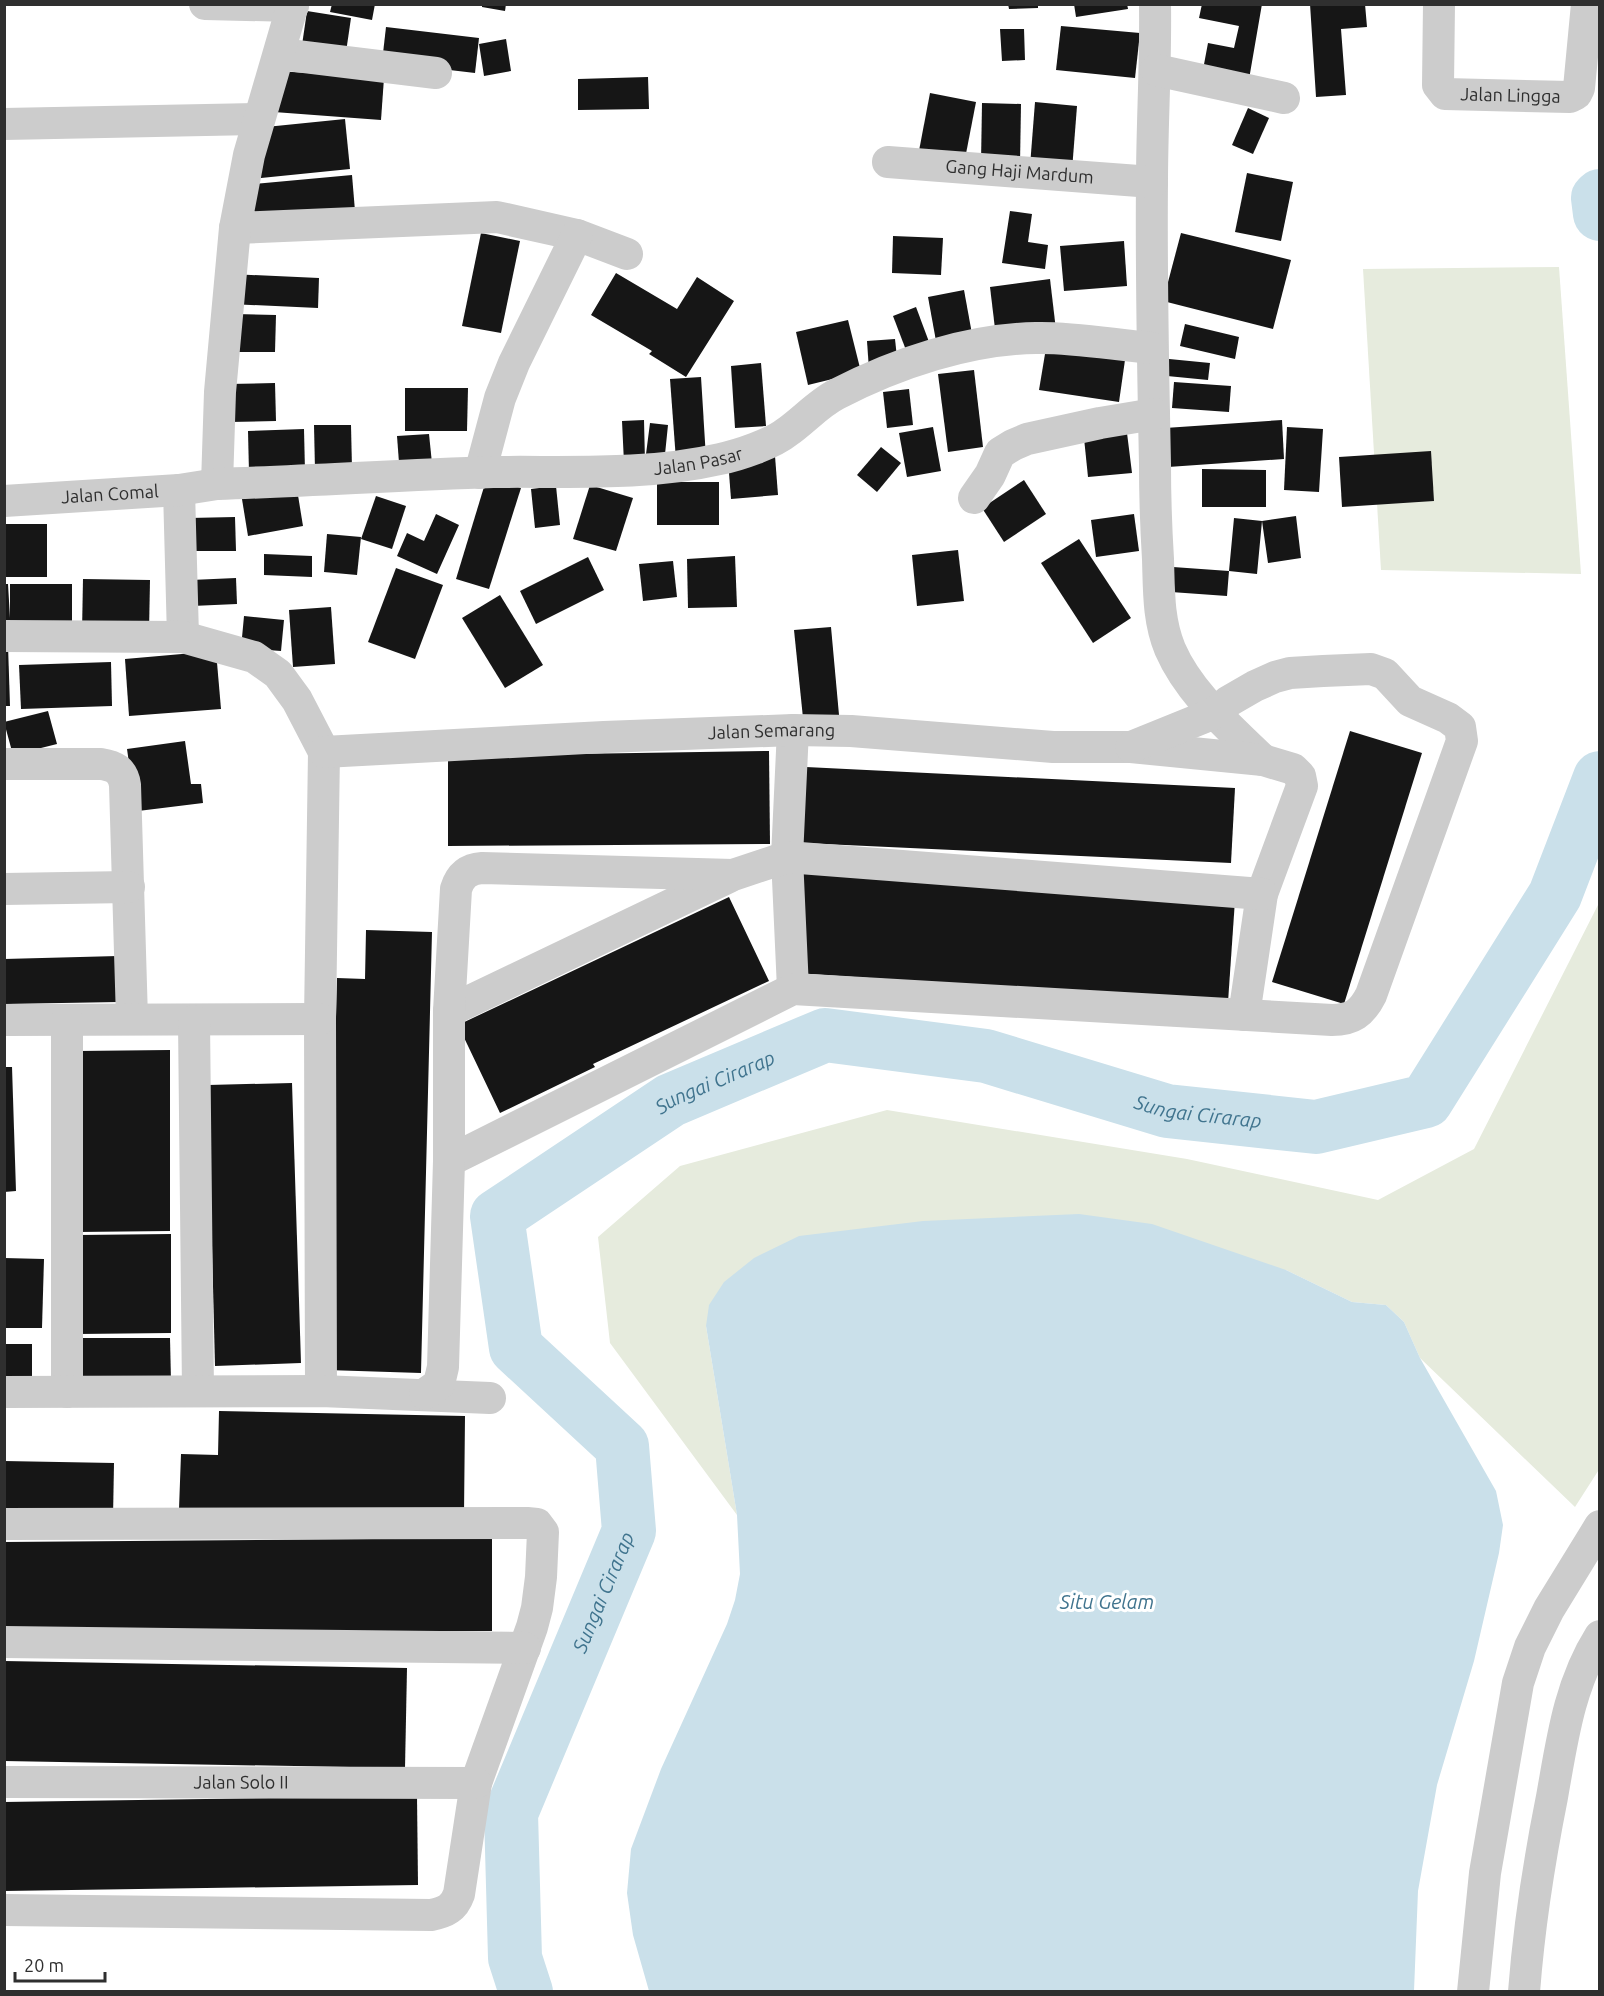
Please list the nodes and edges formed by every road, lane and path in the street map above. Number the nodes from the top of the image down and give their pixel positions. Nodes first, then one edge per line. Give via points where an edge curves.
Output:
1 (205, 4) edge
2 (1155, 4) edge
3 (1439, 4) edge
4 (293, 5) edge
5 (1591, 22) edge
6 (280, 54) junction
7 (1156, 70) junction
8 (436, 73) dead end
9 (1284, 98) dead end
10 (259, 119) junction
11 (4, 123) edge
12 (888, 162) dead end
13 (1152, 182) junction
14 (235, 228) junction
15 (577, 235) junction
16 (627, 254) dead end
17 (1152, 348) junction
18 (1154, 414) junction
19 (480, 473) junction
20 (217, 484) junction
21 (179, 490) junction
22 (974, 498) dead end
23 (4, 501) edge
24 (4, 636) edge
25 (183, 637) junction
26 (1215, 713) junction
27 (793, 730) junction
28 (1131, 747) junction
29 (324, 752) junction
30 (1263, 760) junction
31 (4, 764) edge
32 (787, 857) junction
33 (734, 874) junction
34 (129, 887) junction
35 (4, 889) edge
36 (1262, 894) junction
37 (793, 989) junction
38 (448, 1011) junction
39 (1244, 1015) junction
40 (321, 1018) junction
41 (132, 1019) junction
42 (4, 1020) edge
43 (67, 1020) junction
44 (194, 1021) junction
45 (449, 1161) junction
46 (198, 1391) junction
47 (321, 1391) junction
48 (4, 1392) edge
49 (67, 1392) junction
50 (425, 1394) junction
51 (490, 1398) dead end
52 (4, 1524) edge
53 (1599, 1526) edge
54 (1599, 1636) edge
55 (4, 1642) edge
56 (525, 1648) junction
57 (4, 1782) edge
58 (476, 1783) junction
59 (4, 1910) edge
60 (1473, 1992) edge
61 (1524, 1992) edge

1 - 4 street
2 - 7 street
3 - 5 street, Jalan Lingga via 1438,85 1445,94 1573,96
4 - 6 street
6 - 8 street
6 - 10 street
7 - 9 street
7 - 13 street
10 - 11 street
10 - 14 street
12 - 13 street, Gang Haji Mardum
13 - 17 street
14 - 15 street via 497,217
14 - 20 street via 220,392
15 - 16 street
15 - 19 street via 514,363 500,398
17 - 18 street
17 - 19 street, Jalan Pasar via 1039,338 1004,339 928,357 866,380 834,396 784,435 722,459 624,471
18 - 22 street via 1013,445 1000,453
18 - 26 street via 1163,629 1179,667
19 - 20 street, Jalan Pasar
20 - 21 street, Jalan Comal
21 - 23 street, Jalan Comal
21 - 25 street
24 - 25 street
25 - 29 street via 254,657 278,674 297,700
26 - 28 street, Jalan Semarang
26 - 30 street
26 - 39 street, Jalan Semarang via 1229,701 1275,677 1371,669 1385,674 1410,701 1456,723 1462,734 1375,984 1362,1009 1355,1016 1340,1020
27 - 28 street, Jalan Semarang via 1053,747
27 - 29 street, Jalan Semarang
27 - 32 street
28 - 30 street
29 - 40 street
30 - 36 street via 1293,769 1302,786
31 - 34 street via 101,764 116,768 125,785
32 - 33 street
32 - 36 street
32 - 37 street
33 - 38 street
33 - 38 street via 482,868 469,871 458,881 456,889
34 - 35 street
34 - 41 street
36 - 39 street
37 - 39 street, Jalan Semarang
37 - 45 street
38 - 45 street
40 - 44 street
40 - 47 street
41 - 43 street
41 - 44 street
42 - 43 street
43 - 49 street
44 - 46 street
45 - 50 street via 443,1367 439,1384
46 - 47 street
46 - 49 street
47 - 50 street
48 - 49 street
50 - 51 street
52 - 56 street via 537,1524 543,1533 541,1577
53 - 60 street via 1549,1609 1518,1683 1485,1873
54 - 61 street via 1568,1707 1536,1878
55 - 56 street
56 - 58 street
57 - 58 street, Jalan Solo II
58 - 59 street via 459,1894 456,1903 441,1913

